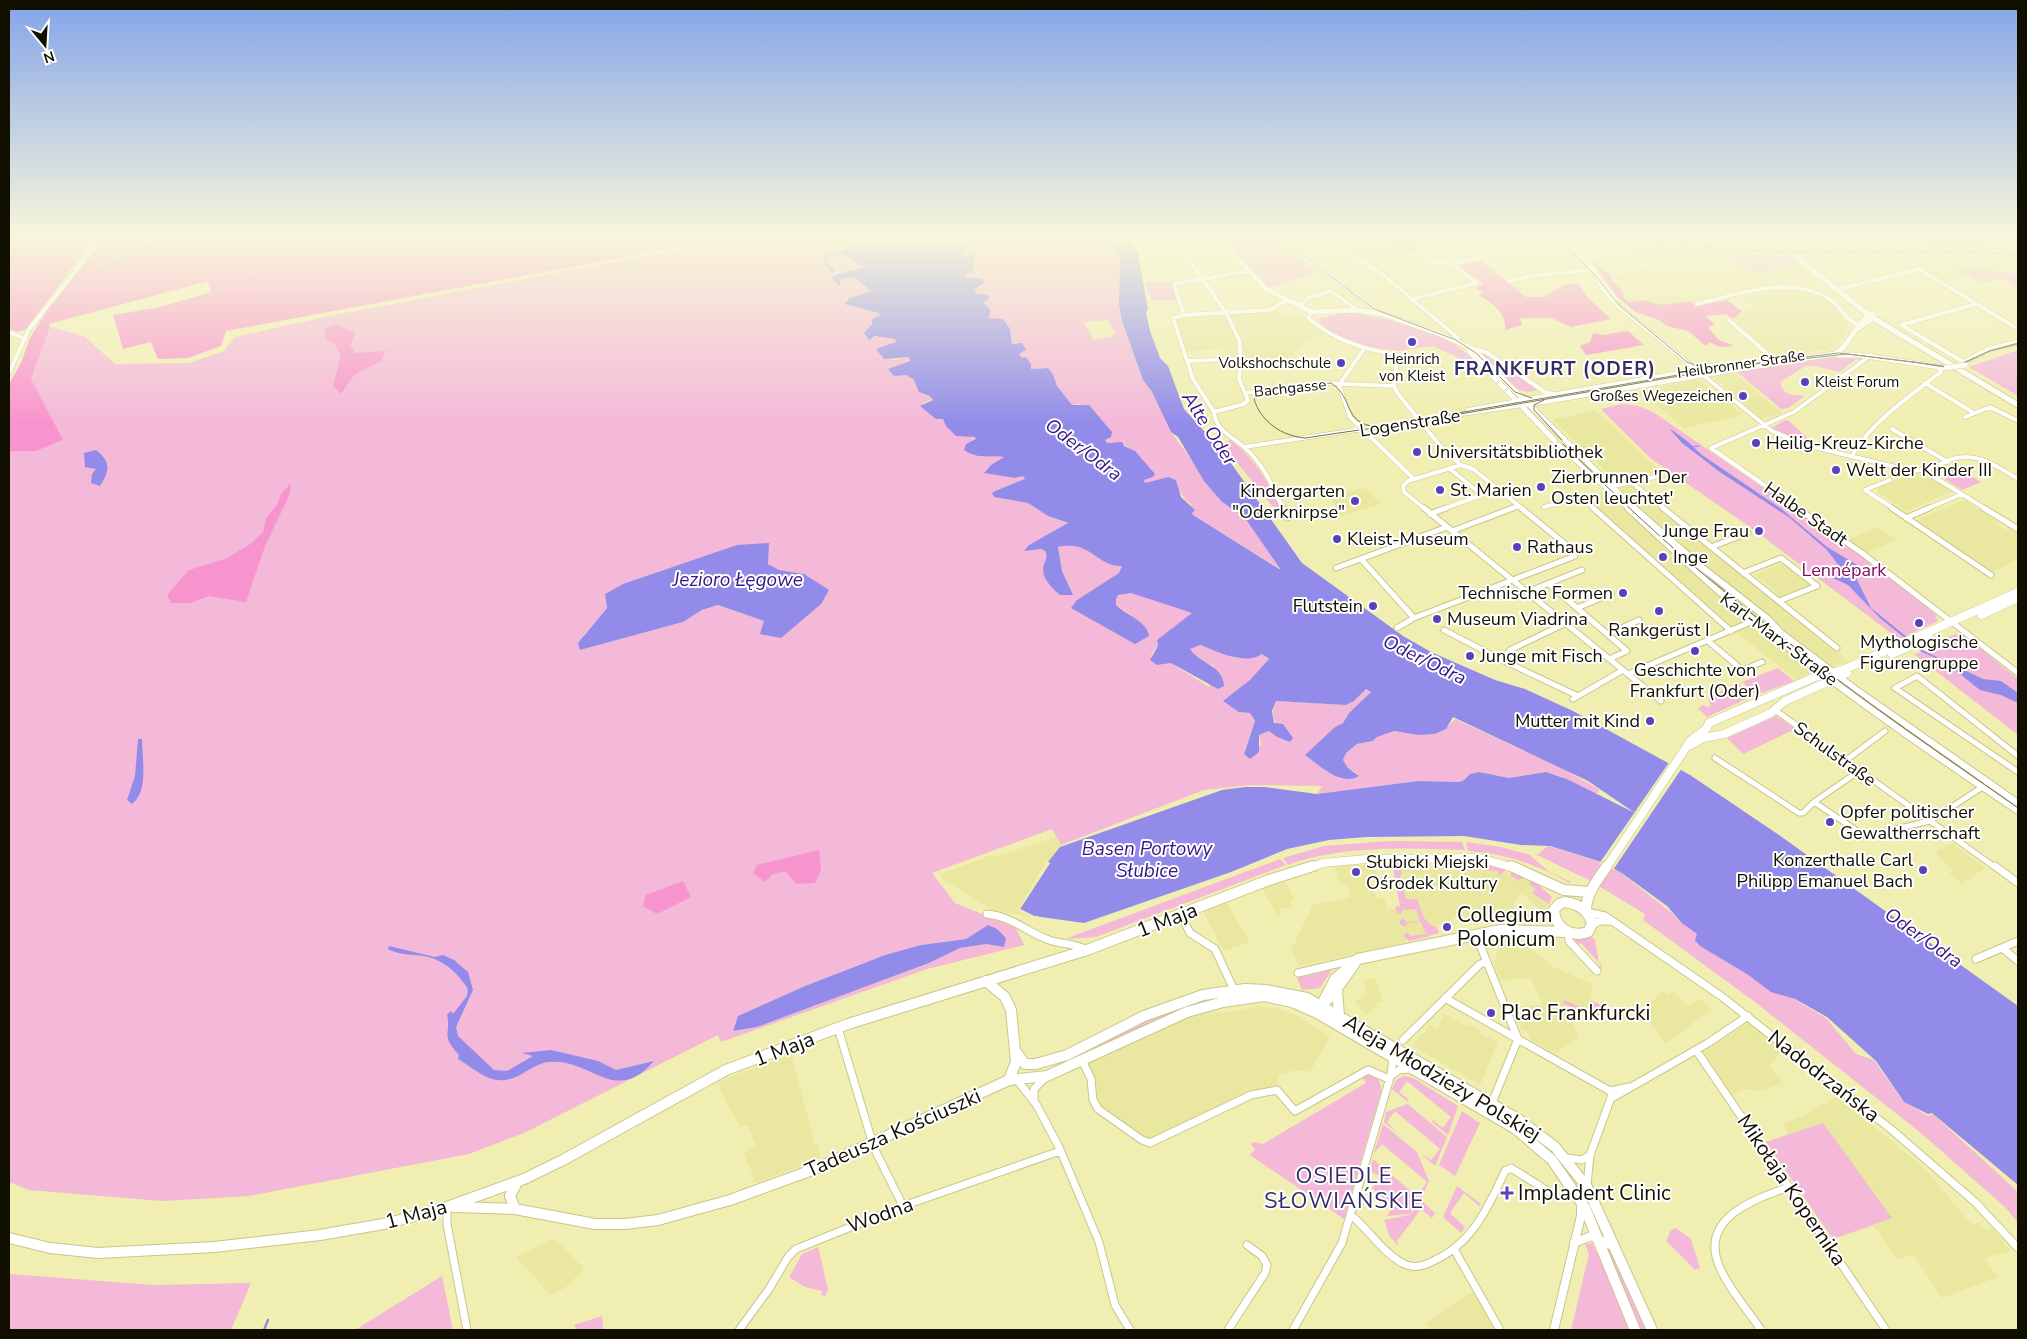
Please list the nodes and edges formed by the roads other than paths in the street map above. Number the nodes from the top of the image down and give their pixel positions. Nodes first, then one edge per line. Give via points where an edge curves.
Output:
1 (52, 299) edge
2 (1179, 299) edge
3 (1217, 299) edge
4 (1307, 299) edge
5 (1343, 299) edge
6 (1359, 299) edge
7 (1412, 299) edge
8 (1611, 299) edge
9 (1616, 299) edge
10 (1720, 299) edge
11 (1831, 299) edge
12 (1852, 299) edge
13 (1853, 299) edge
14 (1969, 299) edge
15 (1286, 300) joint
16 (1697, 304) dead end
17 (1976, 304) junction
18 (1299, 306) junction
19 (1357, 310) junction
20 (1312, 312) junction
21 (1184, 314) junction
22 (1227, 314) junction
23 (1382, 314) junction
24 (1872, 315) junction
25 (1729, 320) dead end
26 (1858, 327) junction
27 (2018, 329) edge
28 (9, 332) edge
29 (28, 332) junction
30 (16, 334) junction
31 (24, 339) junction
32 (1456, 339) junction
33 (2018, 344) edge
34 (1847, 346) junction
35 (1364, 349) junction
36 (1473, 349) junction
37 (1854, 353) junction
38 (1831, 355) junction
39 (1871, 356) junction
40 (1241, 359) junction
41 (1773, 360) junction
42 (1187, 361) junction
43 (1964, 364) junction
44 (1942, 367) junction
45 (1699, 371) junction
46 (9, 373) edge
47 (1925, 384) junction
48 (1339, 385) junction
49 (1394, 386) junction
50 (1245, 393) junction
51 (1556, 394) junction
52 (1523, 402) junction
53 (2018, 404) edge
54 (1214, 412) junction
55 (1974, 413) junction
56 (1965, 417) dead end
57 (1419, 421) junction
58 (2018, 421) edge
59 (1762, 425) junction
60 (1363, 429) junction
61 (1892, 429) dead end
62 (1567, 441) joint
63 (1244, 447) junction
64 (1852, 456) junction
65 (1948, 462) junction
66 (1461, 465) junction
67 (1450, 469) junction
68 (1926, 472) junction
69 (1655, 476) dead end
70 (1414, 479) junction
71 (2018, 479) edge
72 (1890, 480) dead end
73 (1631, 482) junction
74 (1612, 487) junction
75 (1605, 489) junction
76 (1962, 494) junction
77 (1519, 506) junction
78 (1544, 508) dead end
79 (1430, 514) junction
80 (1287, 518) dead end
81 (1906, 518) junction
82 (1450, 529) junction
83 (2018, 529) edge
84 (1748, 532) dead end
85 (1711, 547) junction
86 (1362, 559) junction
87 (1336, 568) dead end
88 (1582, 570) dead end
89 (1743, 572) junction
90 (1991, 575) dead end
91 (1512, 581) junction
92 (1722, 582) junction
93 (1549, 584) junction
94 (1710, 586) junction
95 (1527, 592) junction
96 (2018, 592) edge
97 (1611, 594) dead end
98 (2018, 598) edge
99 (1779, 601) junction
100 (1577, 608) junction
101 (1414, 618) junction
102 (1639, 620) dead end
103 (1753, 621) junction
104 (1566, 623) junction
105 (1954, 624) junction
106 (1397, 628) dead end
107 (1444, 630) dead end
108 (1731, 630) junction
109 (1608, 634) junction
110 (1708, 641) junction
111 (1837, 648) dead end
112 (1609, 659) junction
113 (1502, 660) junction
114 (1762, 662) dead end
115 (1626, 672) junction
116 (2018, 673) edge
117 (1832, 676) junction
118 (1660, 701) dead end
119 (1775, 710) junction
120 (1708, 727) junction
121 (1885, 731) dead end
122 (1715, 734) junction
123 (1686, 749) junction
124 (2018, 756) edge
125 (1715, 758) dead end
126 (1845, 761) junction
127 (1859, 771) junction
128 (2018, 772) edge
129 (1986, 785) junction
130 (1814, 802) junction
131 (2018, 807) edge
132 (1930, 821) junction
133 (2018, 883) edge
134 (1563, 890) junction
135 (1590, 890) junction
136 (1574, 903) junction
137 (1586, 911) junction
138 (987, 914) dead end
139 (1181, 915) junction
140 (1554, 918) junction
141 (1614, 922) junction
142 (1592, 926) junction
143 (1536, 931) junction
144 (1567, 932) junction
145 (1476, 933) junction
146 (2018, 941) edge
147 (2002, 948) junction
148 (1087, 950) junction
149 (1358, 959) junction
150 (1976, 959) dead end
151 (2018, 961) edge
152 (1487, 962) junction
153 (1597, 971) dead end
154 (1298, 973) dead end
155 (986, 981) junction
156 (1231, 985) junction
157 (1337, 989) junction
158 (1325, 992) junction
159 (1306, 998) junction
160 (1445, 998) junction
161 (1319, 1010) junction
162 (1339, 1016) junction
163 (1748, 1016) junction
164 (838, 1028) junction
165 (1518, 1039) junction
166 (1403, 1040) dead end
167 (1696, 1050) junction
168 (1016, 1052) junction
169 (1393, 1056) junction
170 (1082, 1060) junction
171 (1414, 1068) junction
172 (1047, 1076) junction
173 (1389, 1078) junction
174 (1013, 1080) junction
175 (1636, 1084) junction
176 (1610, 1091) junction
177 (1612, 1098) junction
178 (1492, 1103) junction
179 (1035, 1104) junction
180 (873, 1144) junction
181 (1060, 1151) junction
182 (1590, 1155) junction
183 (1565, 1158) junction
184 (517, 1182) junction
185 (1587, 1187) junction
186 (1789, 1187) junction
187 (1551, 1193) dead end
188 (1580, 1198) junction
189 (903, 1206) junction
190 (447, 1207) junction
191 (515, 1209) junction
192 (1350, 1215) junction
193 (9, 1238) edge
194 (1598, 1238) junction
195 (1574, 1243) junction
196 (1247, 1245) dead end
197 (1616, 1248) junction
198 (2018, 1248) edge
199 (1455, 1251) junction
200 (466, 1330) edge
201 (739, 1330) edge
202 (1130, 1330) edge
203 (1228, 1330) edge
204 (1293, 1330) edge
205 (1500, 1330) edge
206 (1554, 1330) edge
207 (1635, 1330) edge
208 (1652, 1330) edge
209 (1760, 1330) edge
210 (1886, 1330) edge

1 - 29 street
2 - 21 street
3 - 22 street
4 - 18 street
5 - 19 street
6 - 23 street
7 - 32 street
8 - 45 street
9 - 45 street
10 - 16 street
11 - 26 street
12 - 24 main road
13 - 24 main road
14 - 17 street
15 - 18 street
15 - 22 street via 1270,310
17 - 27 street
17 - 43 street via 1901,325
18 - 20 street
19 - 20 street
19 - 23 street
20 - 35 street via 1308,318 1331,336
21 - 22 street
21 - 42 street via 1173,318
22 - 40 street via 1239,340
23 - 32 street
24 - 26 street
24 - 53 main road
25 - 41 street
26 - 34 street
28 - 30 street
29 - 30 street
29 - 31 street
30 - 31 street
31 - 46 street
32 - 36 street
32 - 52 street
33 - 43 street
34 - 37 street
34 - 38 street, Heilbronner Straße
34 - 41 street, Heilbronner Straße
35 - 48 street
35 - 49 street via 1398,355
36 - 51 street via 1486,352 1545,392
36 - 52 street
37 - 38 street
37 - 39 street
38 - 45 street, Heilbronner Straße
39 - 44 street
39 - 59 street via 1786,416
40 - 42 street
40 - 50 street via 1239,379
41 - 45 street, Heilbronner Straße
42 - 54 street via 1193,380
43 - 44 street, bridge
44 - 47 street via 1941,372
45 - 51 street, Heilbronner Straße
45 - 52 street, Heilbronner Straße
45 - 59 street
47 - 55 street
47 - 64 street via 1853,449
48 - 49 street, Bachgasse
48 - 50 street, Bachgasse via 1322,383
48 - 60 street via 1348,413
49 - 57 street
50 - 54 street via 1248,400 1244,404
51 - 52 street, Heilbronner Straße
52 - 57 street, Logenstraße
52 - 62 street, Karl-Marx-Straße
52 - 75 street, Karl-Marx-Straße via 1557,443
54 - 63 street via 1223,430
55 - 56 street
55 - 58 street via 1990,407
57 - 60 street, Logenstraße
57 - 66 street
59 - 64 street via 1797,442
59 - 105 street, Halbe Stadt via 1711,448 1862,553
60 - 63 street, Logenstraße
60 - 70 street
61 - 65 street
62 - 74 street, Karl-Marx-Straße
63 - 80 street via 1270,478
64 - 68 street
65 - 68 street
65 - 71 street via 1960,457 1983,459
66 - 67 street
66 - 77 street via 1473,469
67 - 70 street
67 - 79 street via 1482,495
68 - 76 street
69 - 73 street
70 - 79 street via 1404,484 1404,492
72 - 81 street via 1865,490
73 - 74 street
73 - 85 street
74 - 75 street
74 - 92 street, Karl-Marx-Straße
75 - 94 street, Karl-Marx-Straße
76 - 81 street
76 - 83 street
77 - 82 street
77 - 91 street via 1575,552 1575,556
78 - 108 street via 1581,496
79 - 82 street
81 - 90 street
82 - 86 street
82 - 91 street
84 - 85 street
85 - 89 street
86 - 87 street
86 - 101 street
88 - 93 street
89 - 99 street
89 - 99 street via 1781,558 1817,586
91 - 95 street
91 - 101 street
92 - 94 street via 1714,581
92 - 117 street, Karl-Marx-Straße
93 - 95 street
93 - 100 street
94 - 103 street, Karl-Marx-Straße
95 - 104 street
96 - 105 main road
97 - 100 street
98 - 105 main road
99 - 111 street
100 - 109 street
101 - 106 street
102 - 109 street
103 - 108 street
103 - 117 street, Karl-Marx-Straße
104 - 112 street
104 - 113 street via 1510,650
105 - 116 street, Halbe Stadt
105 - 117 main road
107 - 113 street
108 - 110 street
109 - 112 street via 1627,651
110 - 114 street via 1740,668 1746,669
110 - 115 street
112 - 115 street
113 - 115 street via 1576,698
115 - 118 street
117 - 119 main road via 1785,701
117 - 120 main road via 1756,700 1711,722
117 - 129 street, Karl-Marx-Straße
119 - 122 main road via 1724,734
119 - 126 street, Schulstraße
120 - 122 main road
120 - 123 main road via 1690,740
121 - 126 street
122 - 123 main road
123 - 135 main road
124 - 128 street via 1917,676 1896,688
125 - 130 street via 1799,813
126 - 127 street, Schulstraße
127 - 130 street
127 - 132 street, Schulstraße
129 - 131 street, Karl-Marx-Straße
129 - 132 street
130 - 132 street via 1865,836
132 - 133 street, Schulstraße
134 - 135 main road, 1 Maja
134 - 136 main road, 1 Maja
134 - 139 main road, 1 Maja via 1514,867 1485,859 1354,859 1323,863 1289,873
135 - 136 main road
135 - 137 main road
136 - 137 main road
136 - 140 main road via 1557,905
137 - 141 street, Nadodrzańska
137 - 142 main road
138 - 148 street via 1001,915 1050,940 1074,943
139 - 148 main road, 1 Maja
139 - 156 street via 1190,933 1214,949
140 - 143 main road via 1550,925
140 - 144 main road
141 - 142 street via 1602,921
141 - 163 street, Nadodrzańska
142 - 144 main road via 1582,935
143 - 144 main road
143 - 145 main road
144 - 153 street via 1570,942
145 - 149 main road
145 - 152 street
146 - 147 street
147 - 150 street
147 - 151 street
148 - 155 main road, 1 Maja
149 - 154 street
149 - 157 main road
149 - 158 main road via 1344,968
152 - 160 street via 1480,964
152 - 165 street
155 - 164 main road, 1 Maja
155 - 168 main road via 1001,992 1009,1004
156 - 159 main road via 1280,990
156 - 168 main road via 1170,1005 1044,1064 1025,1064
157 - 161 main road
157 - 162 main road
158 - 159 main road
158 - 161 main road
159 - 161 main road
160 - 165 street
160 - 166 street
161 - 162 main road, Aleja Młodzieży Polskiej
161 - 169 main road, Aleja Młodzieży Polskiej
161 - 170 main road, Tadeusza Kościuszki via 1264,996 1223,1002 1150,1026
162 - 178 main road, Aleja Młodzieży Polskiej
163 - 167 street
163 - 198 street, Nadodrzańska via 1906,1142 1981,1208
164 - 180 street
164 - 184 main road, 1 Maja via 705,1080 563,1160
165 - 176 street
165 - 178 street
167 - 175 street
167 - 186 street, Mikołaja Kopernika
168 - 174 main road
169 - 171 main road, Aleja Młodzieży Polskiej
169 - 173 street
170 - 172 main road, Tadeusza Kościuszki
170 - 173 street via 1091,1079 1093,1100 1098,1109 1146,1142 1154,1142 1251,1094 1270,1090 1280,1092 1295,1111 1368,1070
171 - 173 street via 1399,1070
171 - 188 main road, Aleja Młodzieży Polskiej via 1537,1146
172 - 174 main road, Tadeusza Kościuszki
172 - 179 street via 1032,1093
173 - 192 street
174 - 179 street
174 - 180 main road, Tadeusza Kościuszki
175 - 176 street
175 - 177 street
176 - 177 street
177 - 182 street
178 - 183 main road, Aleja Młodzieży Polskiej via 1531,1127
179 - 181 street
180 - 189 street
180 - 191 main road, Tadeusza Kościuszki via 730,1200 658,1220 594,1224
181 - 189 street, Wodna
181 - 202 street via 1098,1238 1114,1307 1119,1319
182 - 183 street via 1578,1160
182 - 185 street
183 - 185 main road, Aleja Młodzieży Polskiej
184 - 190 main road, 1 Maja
184 - 191 main road via 509,1196
185 - 197 main road, Aleja Młodzieży Polskiej
186 - 209 street via 1738,1208 1722,1223 1715,1242 1720,1268
186 - 210 street, Mikołaja Kopernika
187 - 199 street via 1511,1168 1506,1171 1482,1219
188 - 194 main road, Aleja Młodzieży Polskiej
188 - 195 street
189 - 201 street, Wodna via 796,1249
190 - 191 main road, Tadeusza Kościuszki
190 - 193 main road, 1 Maja via 396,1221 320,1235 204,1248 98,1253 50,1248
190 - 200 street via 447,1224
192 - 199 street via 1398,1260 1410,1266 1425,1265
192 - 204 street via 1342,1243
194 - 195 street via 1586,1236
194 - 197 street
194 - 207 main road, Aleja Młodzieży Polskiej
195 - 206 street
196 - 203 street via 1262,1256 1267,1266
197 - 208 main road, Aleja Młodzieży Polskiej
199 - 205 street

